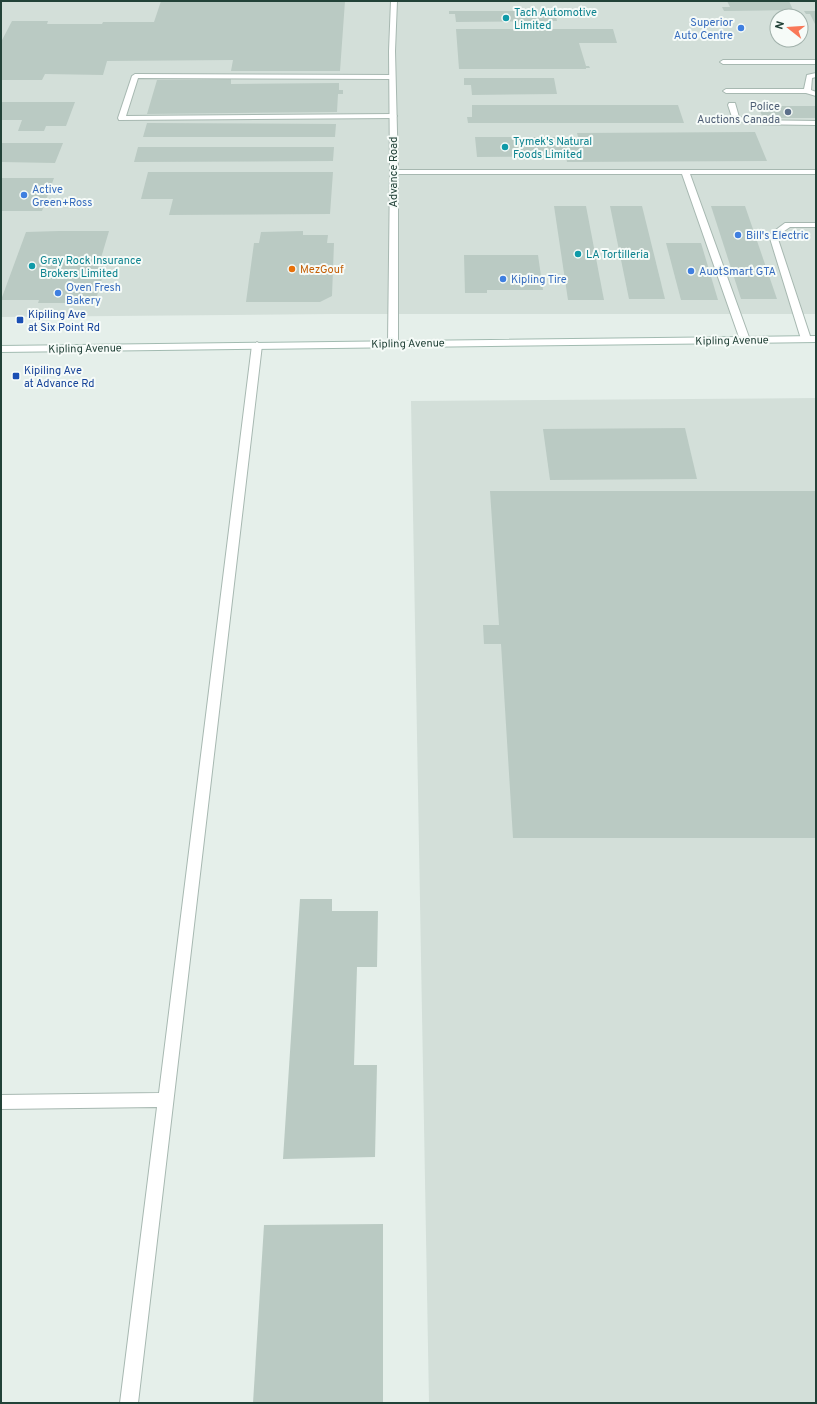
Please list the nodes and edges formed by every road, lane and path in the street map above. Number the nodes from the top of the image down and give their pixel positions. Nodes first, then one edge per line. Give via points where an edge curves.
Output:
1 (394, 1) edge
2 (723, 62) dead end
3 (816, 62) edge
4 (816, 75) edge
5 (392, 76) junction
6 (726, 91) dead end
7 (807, 91) junction
8 (816, 94) edge
9 (732, 105) dead end
10 (393, 116) junction
11 (816, 123) edge
12 (394, 172) junction
13 (685, 172) junction
14 (816, 172) edge
15 (816, 225) edge
16 (811, 339) edge
17 (745, 340) junction
18 (393, 343) junction
19 (257, 345) junction
20 (1, 349) edge
21 (166, 1100) junction
22 (1, 1102) edge
23 (129, 1403) edge

1 - 5 street, Advance Road
2 - 3 street
4 - 7 street via 809,76
5 - 10 street, Advance Road
5 - 10 street via 134,76 122,118
6 - 7 street
7 - 8 street
9 - 11 street via 736,118 754,122
10 - 12 street, Advance Road
12 - 13 street
12 - 18 street, Advance Road
13 - 14 street
13 - 17 street
15 - 16 street via 788,225 773,235
16 - 17 street, Kipling Avenue
17 - 18 street, Kipling Avenue
18 - 19 street, Kipling Avenue
19 - 20 street, Kipling Avenue
19 - 21 street
21 - 22 street
21 - 23 street

